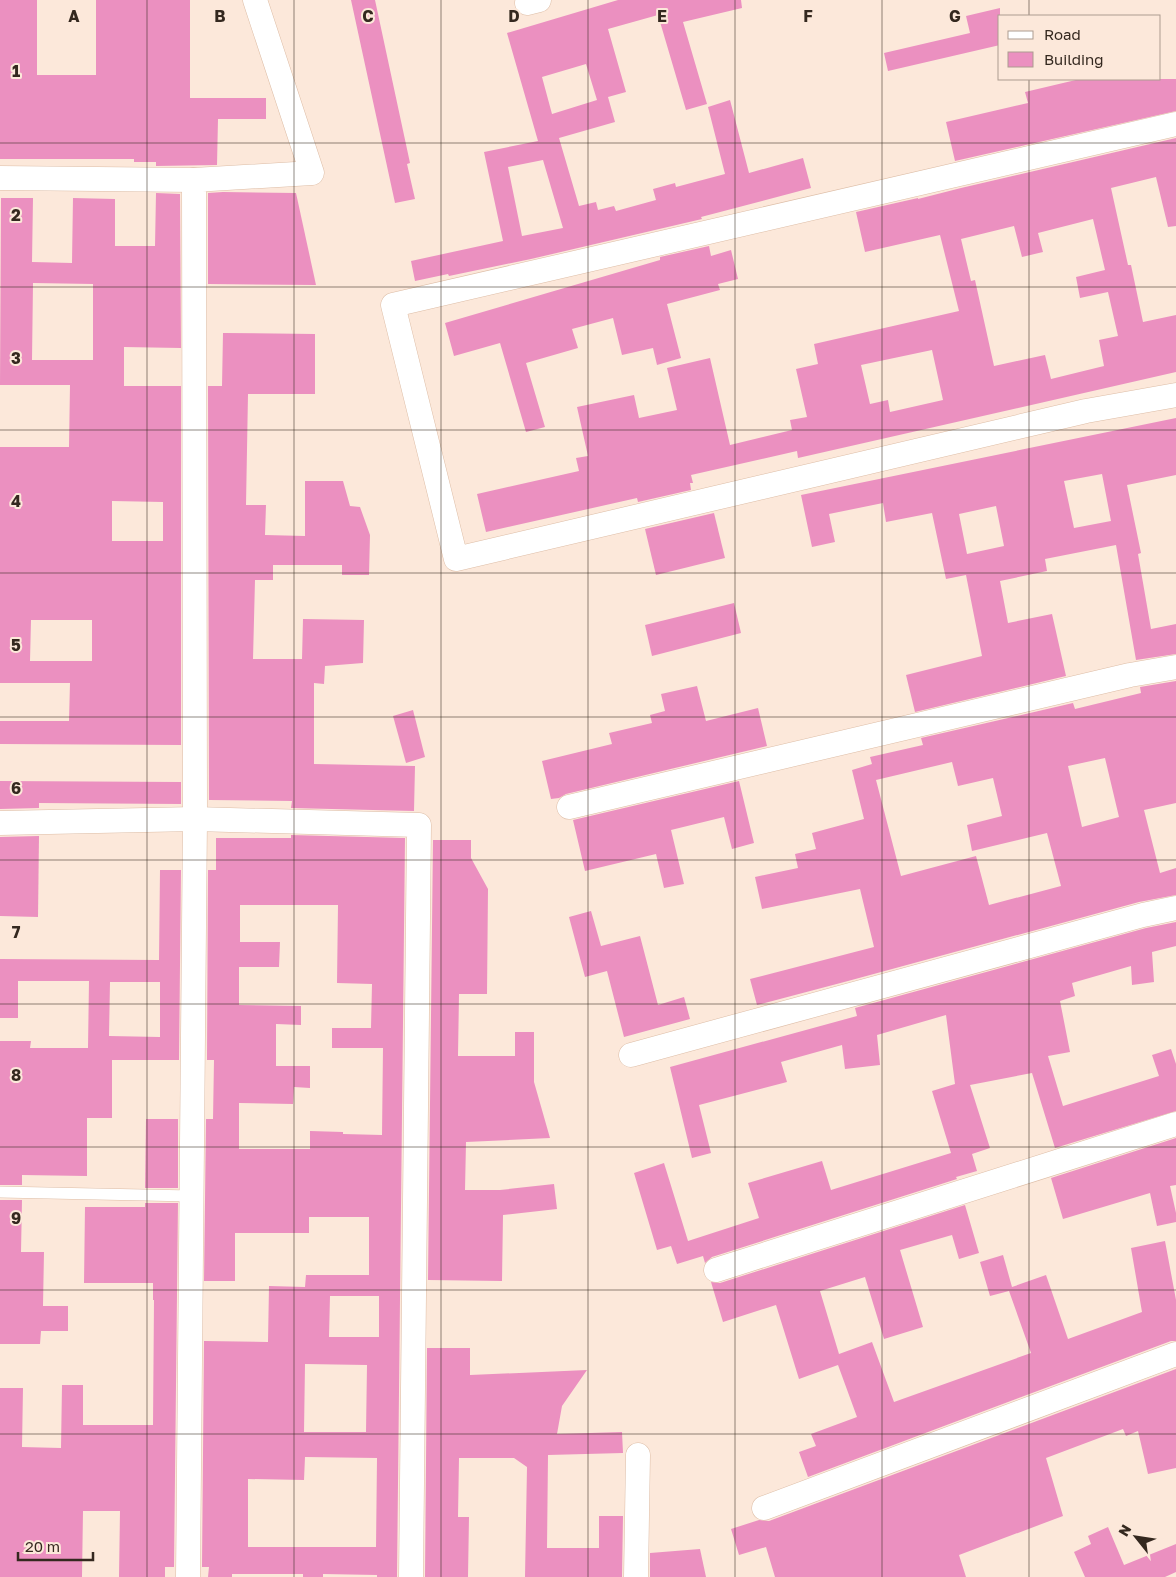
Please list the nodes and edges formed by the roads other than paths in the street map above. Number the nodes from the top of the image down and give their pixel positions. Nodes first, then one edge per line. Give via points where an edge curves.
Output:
1 (255, 0) edge
2 (1176, 124) edge
3 (0, 178) edge
4 (194, 180) junction
5 (1176, 395) edge
6 (1176, 667) edge
7 (569, 807) dead end
8 (195, 820) junction
9 (0, 823) edge
10 (1176, 908) edge
11 (632, 1055) dead end
12 (1176, 1124) edge
13 (0, 1192) edge
14 (192, 1196) junction
15 (716, 1270) dead end
16 (1176, 1354) edge
17 (638, 1455) dead end
18 (764, 1508) dead end
19 (188, 1577) edge
20 (411, 1577) edge
21 (636, 1577) edge

1 - 4 street via 312,173
2 - 5 street via 393,305 456,559 1086,411
3 - 4 street
4 - 8 street
6 - 7 street via 1130,675
8 - 9 street
8 - 14 street
8 - 20 street via 419,825
10 - 11 street
12 - 15 street
13 - 14 lane
14 - 19 street
16 - 18 street
17 - 21 street

